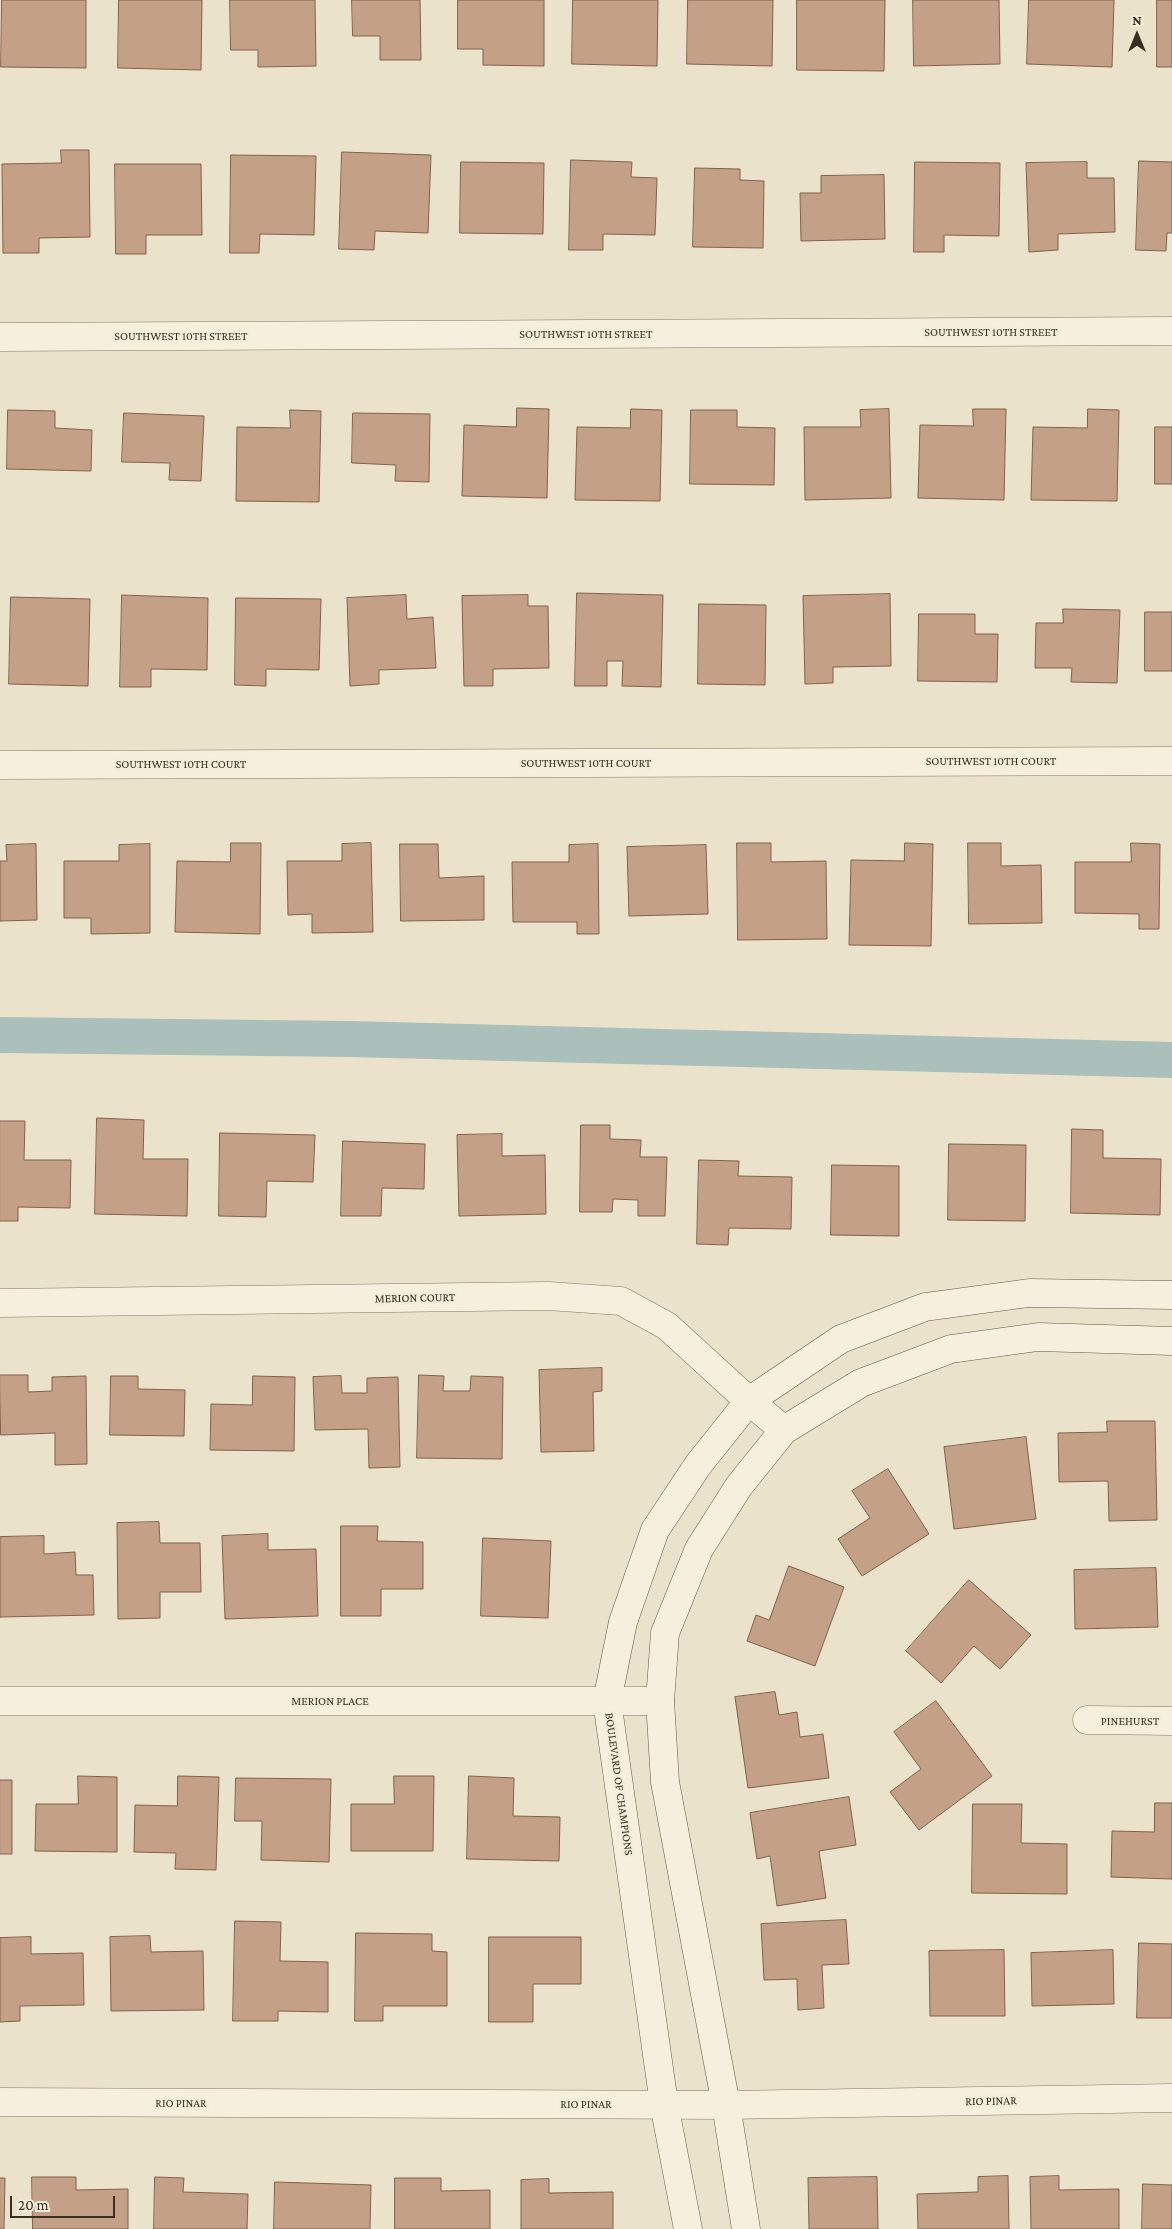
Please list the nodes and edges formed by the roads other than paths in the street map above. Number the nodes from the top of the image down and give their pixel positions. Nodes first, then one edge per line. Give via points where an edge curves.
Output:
1 (1172, 331) edge
2 (0, 337) edge
3 (1172, 761) edge
4 (0, 765) edge
5 (1172, 1295) edge
6 (0, 1303) edge
7 (1172, 1341) edge
8 (749, 1401) junction
9 (784, 1430) junction
10 (0, 1701) edge
11 (607, 1701) junction
12 (660, 1701) junction
13 (1088, 1720) dead end
14 (1172, 1721) edge
15 (1172, 2098) edge
16 (0, 2102) edge
17 (664, 2104) junction
18 (726, 2105) junction
19 (688, 2229) edge
20 (746, 2229) edge

1 - 2 street, SOUTHWEST 10TH STREET
3 - 4 street, SOUTHWEST 10TH COURT
5 - 8 street, BOULEVARD OF CHAMPIONS via 1028,1294 925,1307 841,1339
6 - 8 street, MERION COURT via 548,1296 621,1301 667,1326
7 - 9 street via 1038,1337 951,1350 861,1383
8 - 9 street, MERION COURT
8 - 11 street, BOULEVARD OF CHAMPIONS via 698,1465 656,1530 623,1622
9 - 12 street via 739,1486 699,1549 666,1633
10 - 11 street, MERION PLACE
11 - 12 street, MERION PLACE
11 - 17 street, BOULEVARD OF CHAMPIONS
12 - 18 street via 665,1782
13 - 14 street, PINEHURST
15 - 18 street, RIO PINAR
16 - 17 street, RIO PINAR
17 - 18 street, RIO PINAR
17 - 19 street, BOULEVARD OF CHAMPIONS
18 - 20 street

